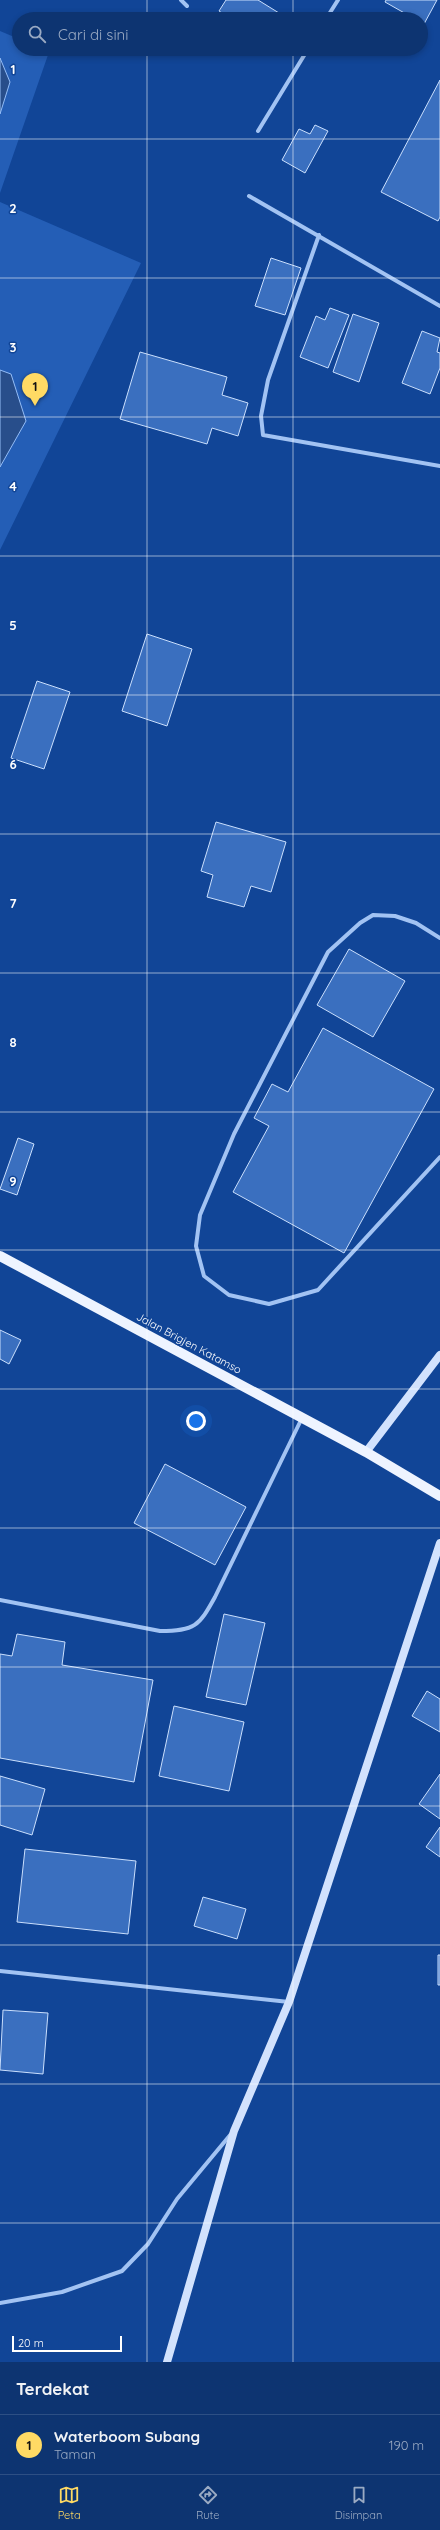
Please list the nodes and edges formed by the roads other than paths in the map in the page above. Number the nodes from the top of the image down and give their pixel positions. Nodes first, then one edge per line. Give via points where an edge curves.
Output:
1 (182, 0) edge
2 (338, 0) edge
3 (187, 6) dead end
4 (330, 12) edge
5 (304, 56) edge
6 (258, 131) dead end
7 (249, 196) dead end
8 (319, 235) junction
9 (440, 306) edge
10 (440, 466) edge
11 (440, 938) edge
12 (440, 1157) edge
13 (0, 1256) edge
14 (440, 1355) edge
15 (302, 1418) junction
16 (366, 1452) junction
17 (440, 1496) edge
18 (440, 1544) edge
19 (0, 1600) edge
20 (0, 1971) edge
21 (290, 2002) junction
22 (234, 2131) junction
23 (0, 2303) edge
24 (167, 2362) edge

1 - 3 street
2 - 4 street
5 - 6 street
7 - 8 street
8 - 9 street
8 - 10 street via 268,380 261,416 263,435
11 - 12 street via 416,922 395,916 373,915 360,922 328,952 234,1134 200,1215 196,1246 204,1276 229,1295 269,1304 318,1290
13 - 15 main road, Jalan Brigjen Katamso
14 - 16 street
15 - 16 main road, Jalan Brigjen Katamso
15 - 19 street via 215,1597 202,1621 196,1625 174,1631 160,1631
16 - 17 main road, Jalan Brigjen Katamso
18 - 21 street
20 - 21 street
21 - 22 street
22 - 23 street via 177,2199 148,2244 122,2271 62,2292
22 - 24 street

